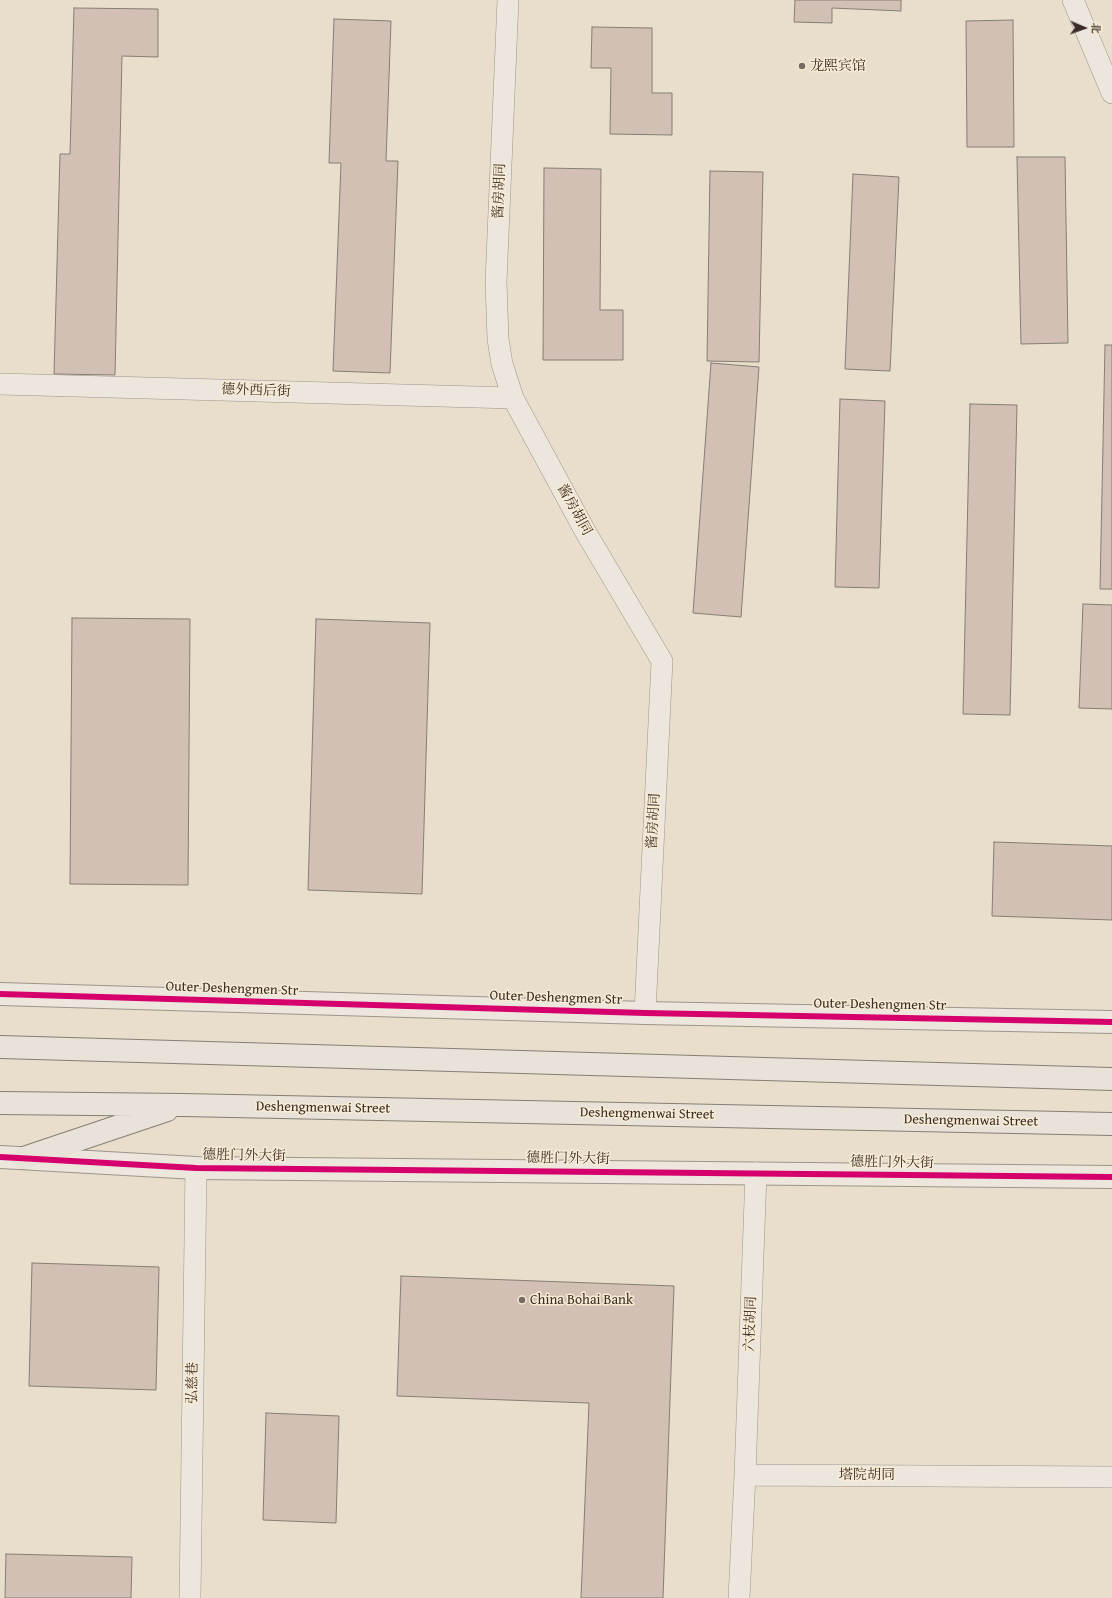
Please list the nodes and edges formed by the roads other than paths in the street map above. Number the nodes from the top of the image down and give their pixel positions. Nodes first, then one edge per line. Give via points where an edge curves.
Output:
1 (508, 0) edge
2 (1073, 0) edge
3 (1112, 93) edge
4 (0, 384) edge
5 (513, 398) junction
6 (0, 994) edge
7 (645, 1013) junction
8 (1112, 1022) edge
9 (0, 1047) edge
10 (1112, 1079) edge
11 (0, 1103) edge
12 (183, 1104) junction
13 (1112, 1124) edge
14 (0, 1157) edge
15 (24, 1158) junction
16 (196, 1168) junction
17 (756, 1174) junction
18 (1112, 1178) edge
19 (746, 1475) junction
20 (1112, 1477) edge
21 (190, 1598) edge
22 (739, 1598) edge

1 - 5 street, 酱房胡同 via 496,282 498,339 502,364
2 - 3 street
4 - 5 street, 德外西后街
5 - 7 street, 酱房胡同 via 585,531 662,661
6 - 7 street, Outer Deshengmen Str
7 - 8 street, Outer Deshengmen Str
9 - 10 highway
11 - 12 highway
12 - 13 highway, Deshengmenwai Street
12 - 15 highway
14 - 15 street
15 - 16 street, 德胜门外大街
16 - 17 street, 德胜门外大街
16 - 21 street, 弘慈巷
17 - 18 street, 德胜门外大街
17 - 19 street, 六枝胡同
19 - 20 street, 塔院胡同
19 - 22 street

